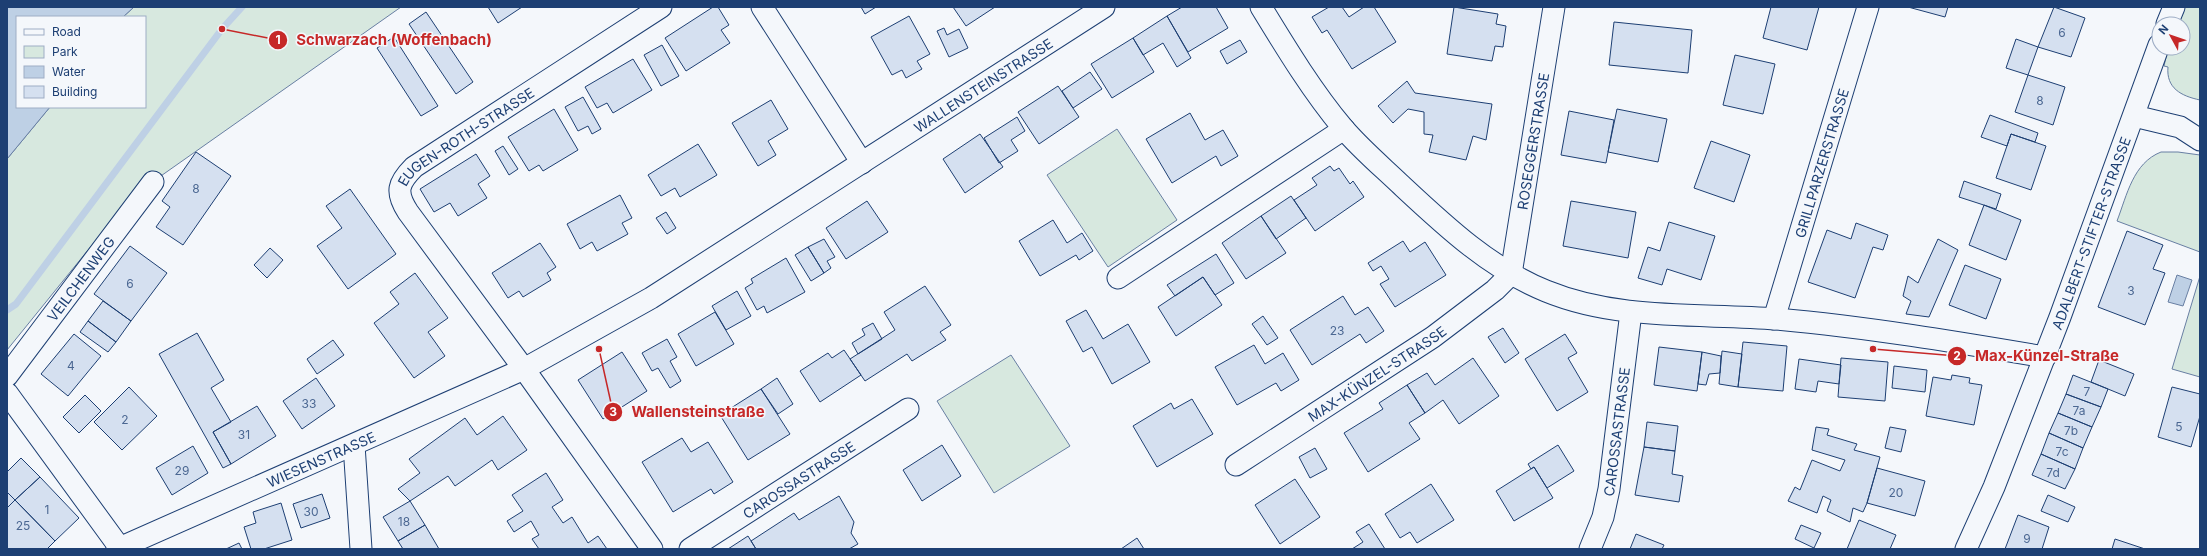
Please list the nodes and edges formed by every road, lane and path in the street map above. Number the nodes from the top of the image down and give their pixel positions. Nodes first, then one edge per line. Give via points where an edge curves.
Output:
1 (661, 7) edge
2 (762, 7) edge
3 (1104, 7) edge
4 (1261, 7) edge
5 (1554, 7) edge
6 (1868, 7) edge
7 (2155, 56) edge
8 (2134, 116) junction
9 (2200, 123) edge
10 (2180, 127) junction
11 (1344, 129) junction
12 (2200, 140) edge
13 (862, 163) junction
14 (153, 182) dead end
15 (1511, 274) junction
16 (1118, 278) dead end
17 (1631, 312) junction
18 (1774, 319) junction
19 (2045, 357) junction
20 (524, 369) junction
21 (7, 376) edge
22 (7, 393) edge
23 (908, 409) dead end
24 (354, 445) junction
25 (1236, 465) dead end
26 (119, 548) edge
27 (361, 549) edge
28 (652, 549) edge
29 (690, 549) edge
30 (1590, 549) edge
31 (1966, 549) edge

1 - 20 street, EUGEN-ROTH-STRASSE via 414,167 401,185 400,200 408,212
2 - 13 street
3 - 13 street, WALLENSTEINSTRASSE
4 - 11 street
5 - 15 street, ROSEGGERSTRASSE
6 - 18 street, GRILLPARZERSTRASSE
7 - 8 street, ADALBERT-STIFTER-STRASSE
8 - 10 street
8 - 19 street, ADALBERT-STIFTER-STRASSE
9 - 10 street
10 - 12 street
11 - 15 street via 1437,219
11 - 16 street
13 - 20 street, WALLENSTEINSTRASSE via 651,298
14 - 21 street, VEILCHENWEG
15 - 17 street via 1570,300
15 - 25 street, MAX-KÜNZEL-STRASSE via 1474,307 1433,337
17 - 18 street
17 - 30 street, CAROSSASTRASSE via 1609,489 1603,516
18 - 19 street via 1843,325
19 - 31 street, ADALBERT-STIFTER-STRASSE via 1994,487
20 - 24 street, WIESENSTRASSE
20 - 28 street
22 - 26 street
23 - 29 street, CAROSSASTRASSE
24 - 26 street, WIESENSTRASSE
24 - 27 street

